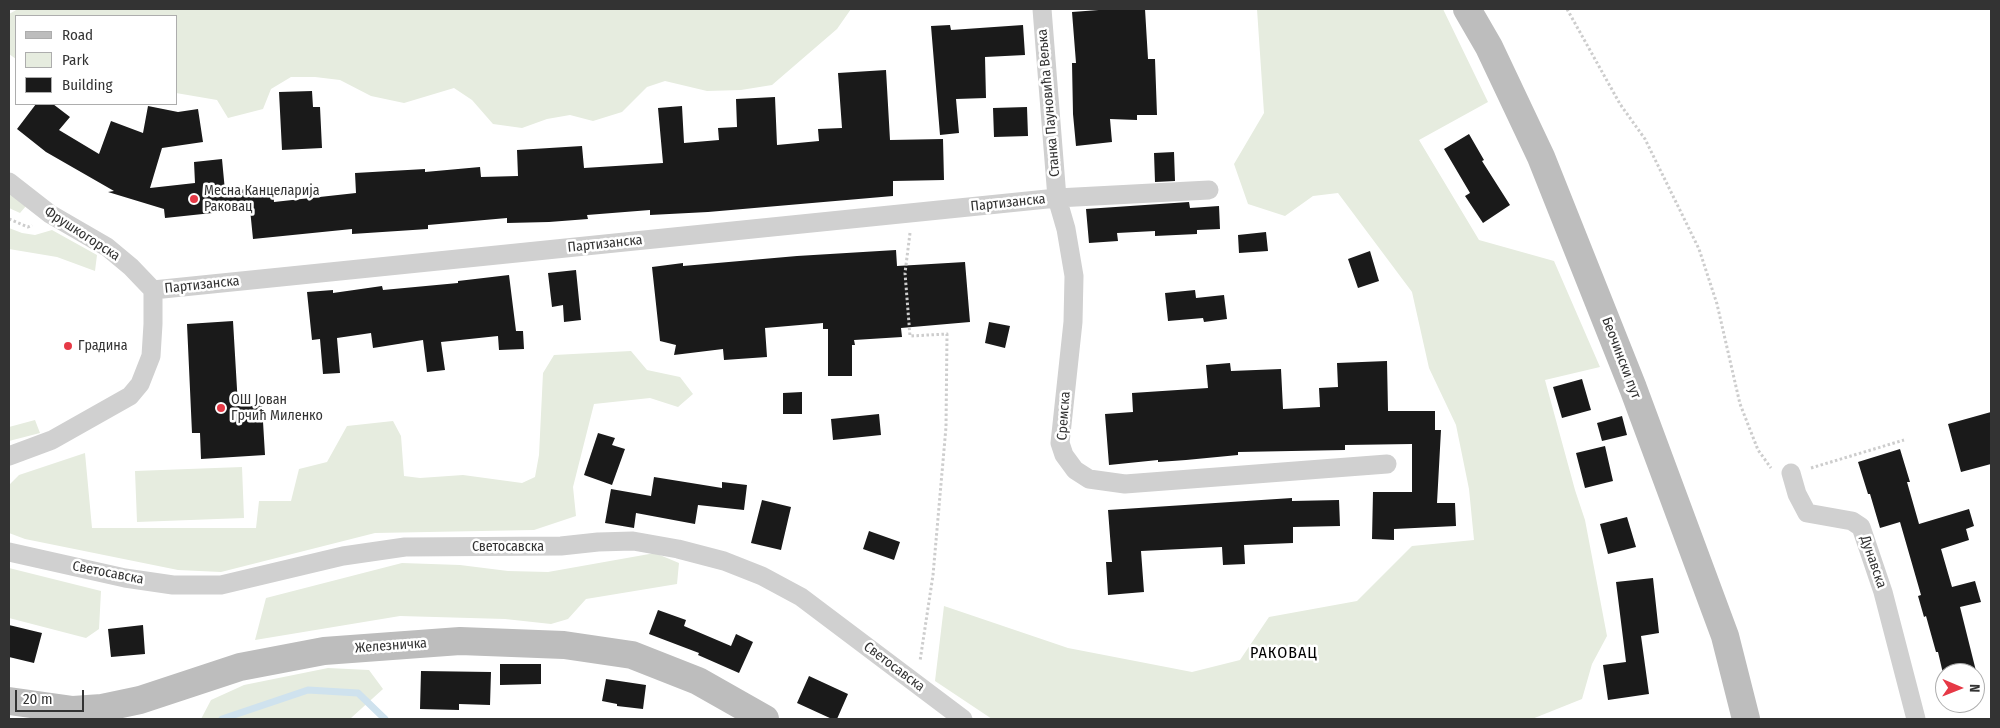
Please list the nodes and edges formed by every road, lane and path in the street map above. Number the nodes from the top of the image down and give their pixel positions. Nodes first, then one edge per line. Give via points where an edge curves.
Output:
1 (1042, 9) edge
2 (1467, 9) edge
3 (1567, 9) edge
4 (9, 182) edge
5 (1209, 190) dead end
6 (1057, 198) junction
7 (912, 212) junction
8 (153, 290) junction
9 (1904, 440) dead end
10 (9, 456) edge
11 (1386, 464) dead end
12 (1791, 473) junction
13 (9, 552) edge
14 (916, 684) junction
15 (9, 701) edge
16 (765, 719) edge
17 (963, 719) edge
18 (1746, 719) edge
19 (1916, 719) edge

1 - 6 street, Станка Пауновића Вељка
2 - 18 street, Беочински пут via 1489,47 1541,157 1633,388 1725,636
3 - 12 path via 1620,104 1645,140 1699,249 1718,304 1740,404 1758,450 1775,474
4 - 8 street, Фрушкогорска via 50,214 107,247
5 - 6 street
6 - 7 street, Партизанска
6 - 11 street, Сремска via 1074,276 1073,322 1060,443 1075,470 1089,479 1125,484
7 - 8 street, Партизанска
7 - 14 path via 905,273 910,336 947,334 946,427 933,575
8 - 10 street via 151,356 140,384 130,396 52,440
9 - 12 path
12 - 19 street, Дунавска via 1807,513 1852,521 1861,527 1883,592
13 - 14 street, Светосавска via 125,578 173,585 221,585 343,556 404,547 561,546 633,541 724,561 762,576 802,597
14 - 17 street, Светосавска
15 - 16 street, Железничка via 73,710 102,708 140,700 240,667 324,651 460,641 564,645 632,654 698,681

